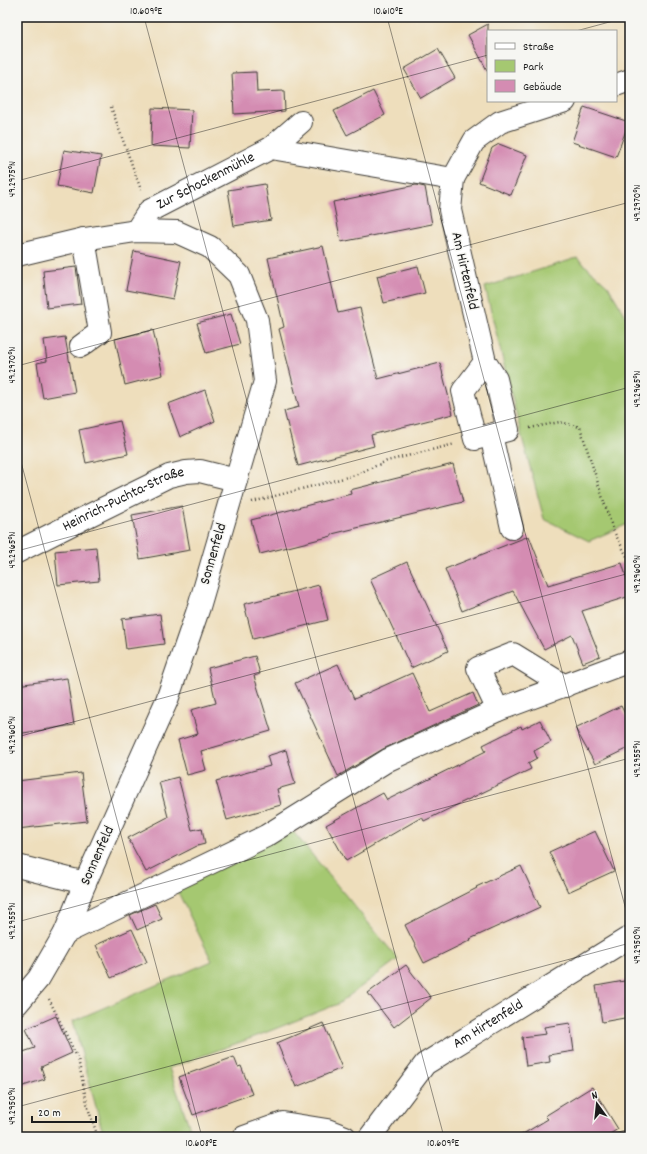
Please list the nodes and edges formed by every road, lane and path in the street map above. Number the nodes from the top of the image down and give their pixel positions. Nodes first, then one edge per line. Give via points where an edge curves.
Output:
1 (630, 80) edge
2 (617, 84) edge
3 (562, 102) edge
4 (111, 107) dead end
5 (301, 122) dead end
6 (271, 148) junction
7 (453, 179) junction
8 (149, 211) junction
9 (136, 231) junction
10 (84, 240) junction
11 (17, 255) edge
12 (81, 346) dead end
13 (485, 362) junction
14 (491, 435) junction
15 (236, 480) junction
16 (228, 508) junction
17 (512, 528) dead end
18 (17, 552) edge
19 (630, 562) edge
20 (630, 661) edge
21 (565, 686) junction
22 (498, 710) junction
23 (17, 866) edge
24 (85, 883) junction
25 (65, 932) junction
26 (630, 937) edge
27 (40, 978) junction
28 (17, 1004) edge
29 (98, 1137) edge
30 (244, 1137) edge
31 (346, 1137) edge
32 (370, 1137) edge

1 - 2 street
3 - 7 street, Am Hirtenfeld via 500,122 474,141
4 - 8 path
5 - 6 street, Zur Schockenmühle
6 - 7 street
6 - 8 street, Zur Schockenmühle
7 - 13 street, Am Hirtenfeld via 450,210
8 - 9 street, Zur Schockenmühle
9 - 10 street
9 - 15 street, Sonnenfeld via 177,232 210,247 239,276 257,320 265,381
10 - 11 street
10 - 12 street via 100,332
13 - 14 street, Am Hirtenfeld via 496,379
13 - 14 street via 463,391
14 - 16 path via 387,461 355,475
14 - 17 street
14 - 19 path via 560,422 580,427 613,530
15 - 16 street, Sonnenfeld
15 - 18 street, Heinrich-Puchta-Straße via 200,471 169,476
16 - 24 street, Sonnenfeld via 167,700
20 - 21 street
21 - 22 street
21 - 22 street via 513,654 478,668
22 - 25 street via 388,760 266,836
23 - 24 street
24 - 25 street, Sonnenfeld
25 - 27 street, Sonnenfeld
26 - 32 street, Am Hirtenfeld via 425,1064
27 - 28 street, Sonnenfeld
27 - 29 path via 78,1059 88,1108
30 - 31 street via 283,1123 327,1130

